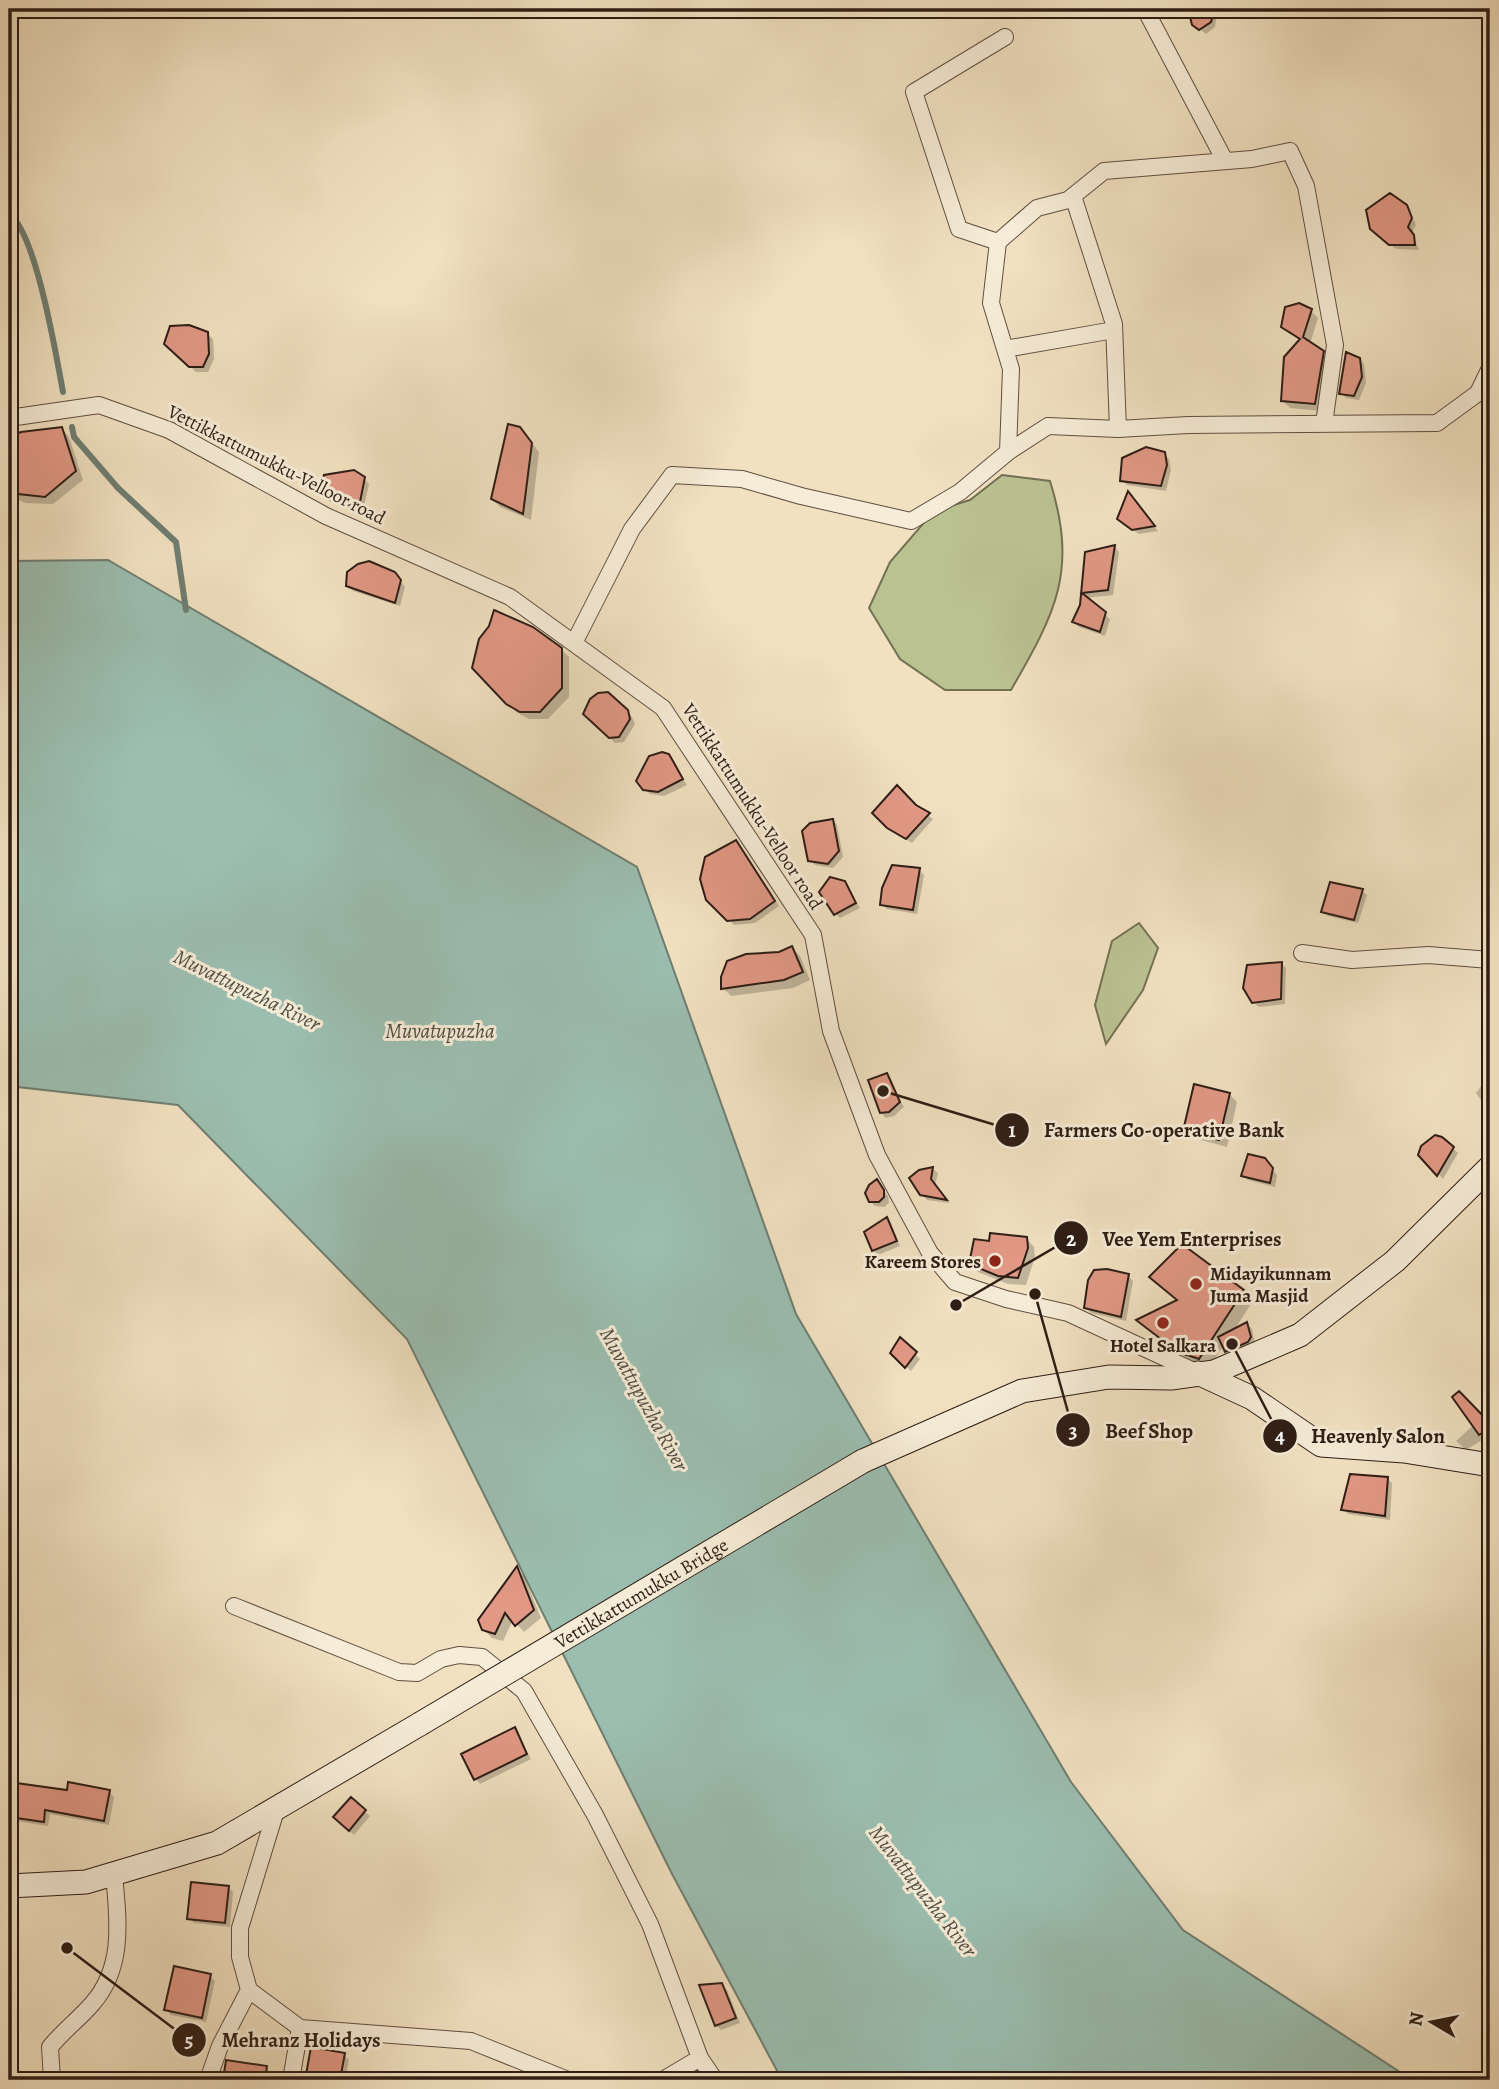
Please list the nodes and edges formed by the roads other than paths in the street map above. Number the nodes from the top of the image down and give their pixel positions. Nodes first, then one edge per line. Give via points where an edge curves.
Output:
1 (1145, 9) edge
2 (1005, 37) dead end
3 (1225, 161) junction
4 (1073, 196) junction
5 (998, 242) junction
6 (1114, 330) junction
7 (1004, 349) junction
8 (1490, 368) edge
9 (9, 418) edge
10 (1324, 424) junction
11 (1118, 429) junction
12 (1008, 452) junction
13 (574, 643) junction
14 (1302, 953) dead end
15 (1490, 960) edge
16 (1490, 1167) edge
17 (1198, 1373) junction
18 (1490, 1465) edge
19 (234, 1606) dead end
20 (277, 1805) junction
21 (114, 1874) junction
22 (9, 1886) edge
23 (249, 1990) junction
24 (300, 2028) junction
25 (700, 2057) junction
26 (52, 2080) edge
27 (208, 2080) edge
28 (291, 2080) edge
29 (568, 2080) edge
30 (663, 2080) edge
31 (715, 2080) edge

1 - 3 street
2 - 5 street via 914,92 959,229
3 - 4 street via 1104,171
3 - 10 street via 1290,151 1307,186 1335,345
4 - 5 street via 1037,208
4 - 6 street
5 - 7 street via 990,303
6 - 7 street
6 - 11 street
7 - 12 street via 1011,369
8 - 10 street via 1478,393 1437,423
9 - 13 street, Vettikkattumukku-Velloor road via 99,405 169,430 326,516 510,597
10 - 11 street
11 - 12 street via 1048,426
12 - 13 street via 960,492 911,521 742,479 672,475 632,529
13 - 17 street, Vettikkattumukku-Velloor road via 663,708 813,935 836,1044 877,1154 930,1253 955,1282 1068,1313
14 - 15 street via 1352,960 1429,955
16 - 17 main road, Vettikkattumukku Bridge via 1395,1261 1300,1335 1214,1372
17 - 18 main road via 1252,1398 1321,1445 1404,1451
17 - 20 main road, Vettikkattumukku Bridge, bridge via 1171,1378 1109,1377 1022,1391 863,1461
19 - 25 street via 399,1672 417,1673 440,1659 459,1655 482,1657 524,1691 650,1924
20 - 21 main road, Vettikkattumukku Bridge via 217,1843
20 - 23 street via 240,1928 240,1956
21 - 22 main road, Vettikkattumukku Bridge via 86,1882
21 - 26 street via 119,1927 112,1975 92,2004 50,2047
23 - 24 street
23 - 27 street
24 - 28 street
24 - 29 street via 471,2041
25 - 30 street
25 - 31 street

